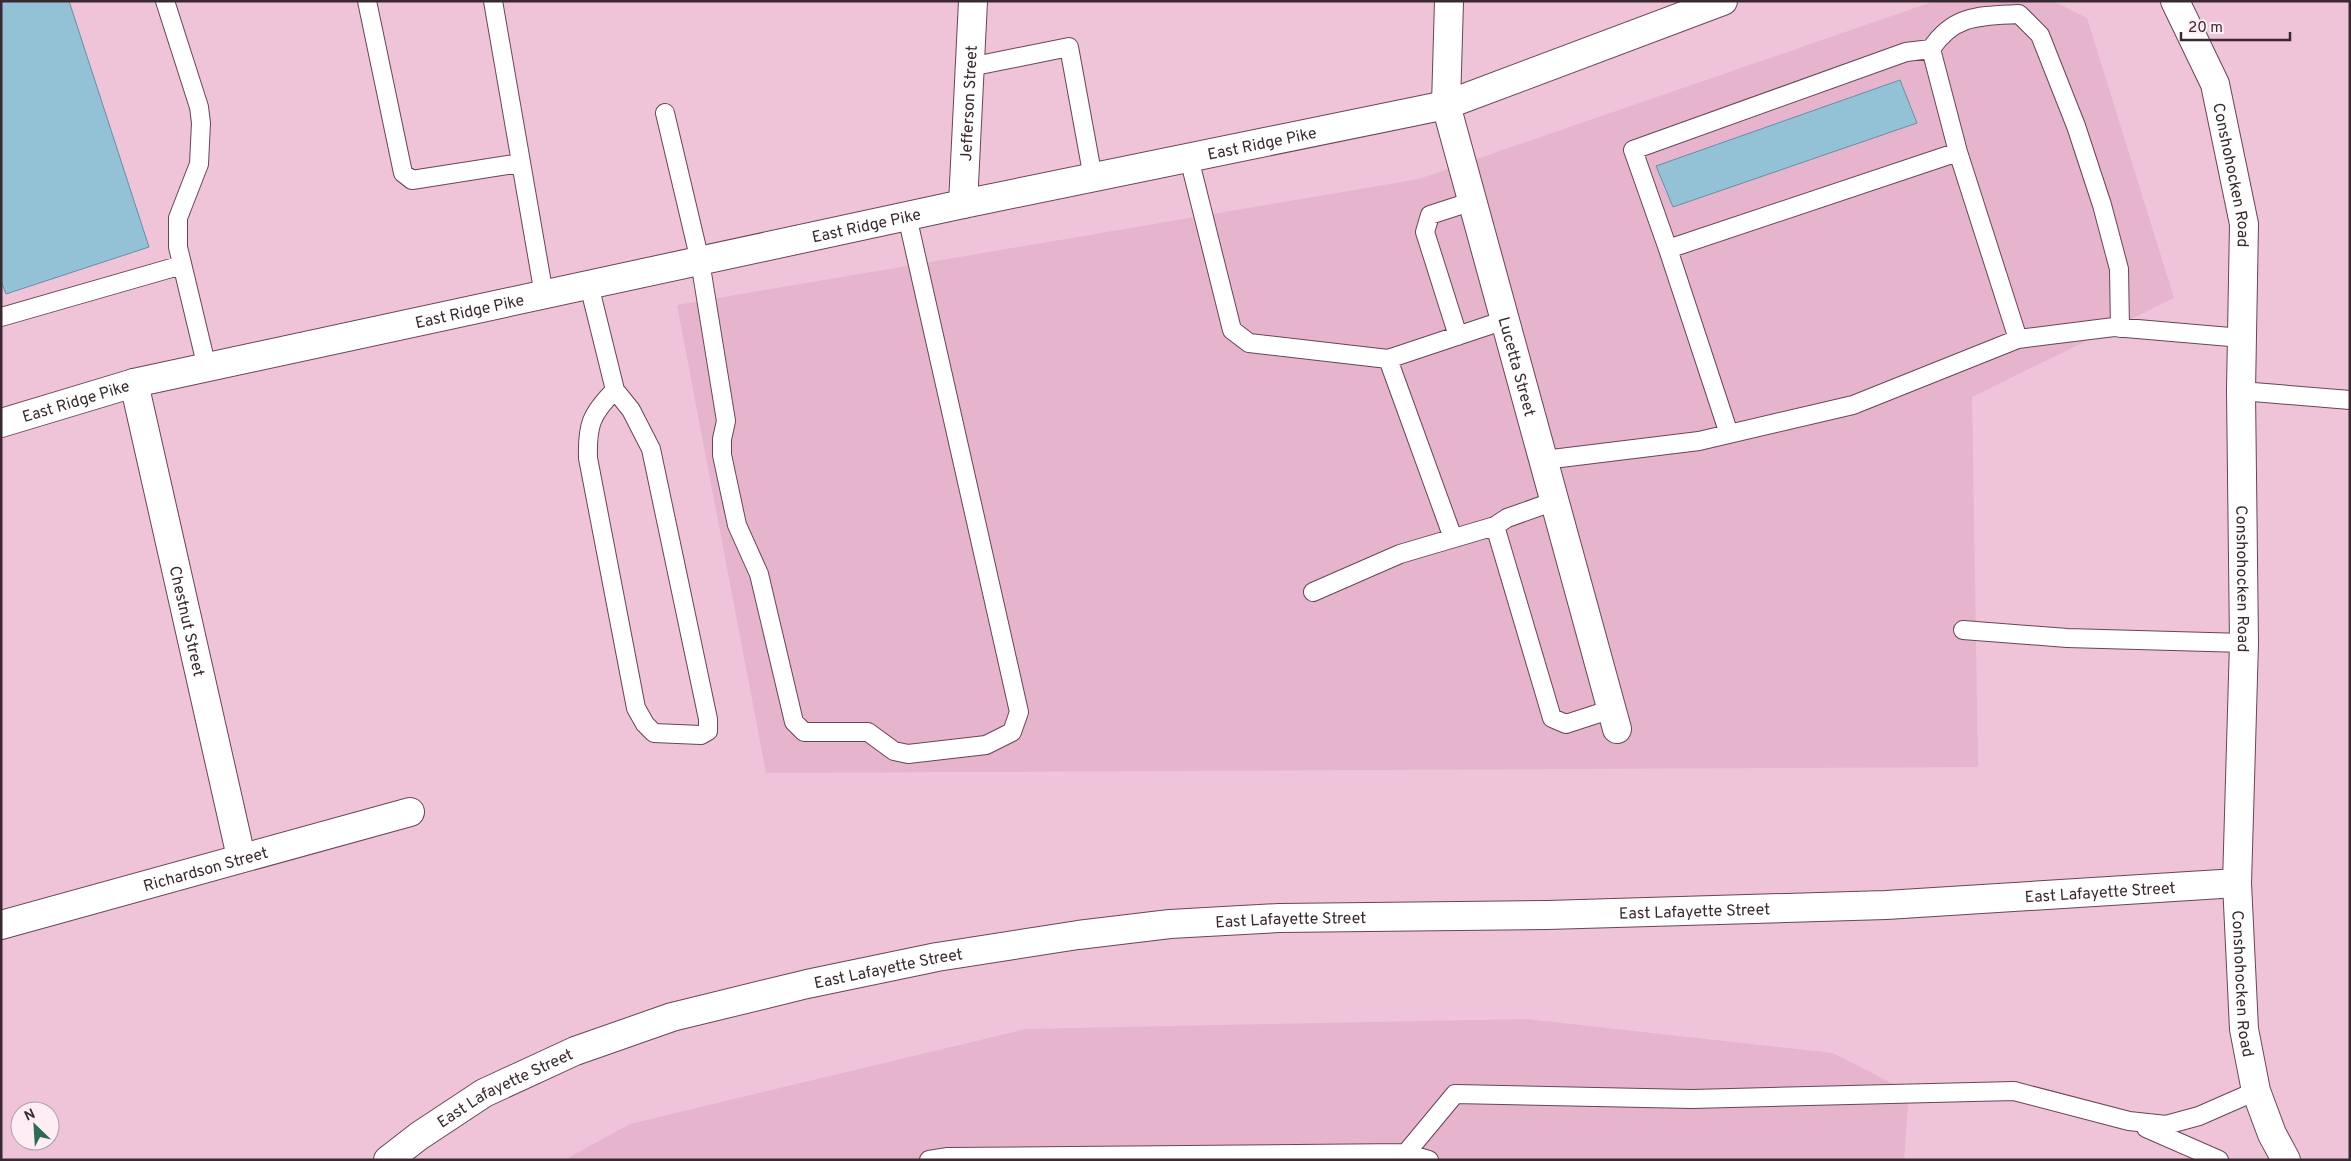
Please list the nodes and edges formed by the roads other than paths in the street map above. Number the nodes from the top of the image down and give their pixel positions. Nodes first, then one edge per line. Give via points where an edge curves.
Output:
1 (165, 1) edge
2 (367, 1) edge
3 (493, 1) edge
4 (973, 1) edge
5 (1449, 1) edge
6 (1723, 1) edge
7 (2175, 1) edge
8 (1931, 50) junction
9 (970, 67) junction
10 (1446, 105) junction
11 (665, 113) dead end
12 (1958, 152) junction
13 (1189, 158) junction
14 (521, 163) junction
15 (1093, 178) junction
16 (1473, 201) junction
17 (963, 204) junction
18 (906, 216) junction
19 (1668, 249) junction
20 (700, 261) junction
21 (182, 265) junction
22 (590, 285) junction
23 (544, 295) junction
24 (1, 317) edge
25 (1505, 320) junction
26 (2120, 328) junction
27 (1458, 336) junction
28 (2242, 338) junction
29 (2018, 340) junction
30 (1388, 359) junction
31 (207, 368) junction
32 (134, 384) junction
33 (615, 390) junction
34 (2241, 391) junction
35 (2350, 400) edge
36 (1, 423) edge
37 (1729, 434) junction
38 (1544, 460) junction
39 (1555, 501) junction
40 (1495, 526) junction
41 (1453, 538) junction
42 (1313, 592) dead end
43 (1963, 630) dead end
44 (2244, 643) junction
45 (1615, 719) joint
46 (410, 812) dead end
47 (241, 857) junction
48 (2237, 883) junction
49 (1, 925) edge
50 (2256, 1091) junction
51 (2130, 1121) junction
52 (1281, 1157) edge
53 (1406, 1157) edge
54 (388, 1160) edge
55 (928, 1160) edge
56 (1428, 1160) edge
57 (2219, 1160) edge
58 (2286, 1160) edge

1 - 21 lane via 199,107 201,123 200,164 178,218
2 - 14 lane via 402,173 412,180
3 - 14 lane
4 - 9 street, Jefferson Street
5 - 10 street, Lucetta Street
6 - 10 street, East Ridge Pike
7 - 28 street, Conshohocken Road via 2215,84 2244,224
8 - 12 lane
8 - 19 lane via 1906,52 1633,150
8 - 26 lane via 1941,34 1974,16 2019,14 2040,35 2076,126 2102,205 2119,270
9 - 15 lane via 1069,47
9 - 17 street, Jefferson Street
10 - 13 street, East Ridge Pike
10 - 16 street, Lucetta Street
11 - 20 lane
12 - 19 lane
12 - 29 lane
13 - 15 street, East Ridge Pike
13 - 30 lane via 1232,330 1249,343
14 - 23 lane
15 - 17 street, East Ridge Pike
16 - 25 street, Lucetta Street
16 - 27 lane via 1430,215 1426,232
17 - 18 street, East Ridge Pike
18 - 20 street, East Ridge Pike
18 - 20 lane via 1019,712 1012,732 986,745 908,754 894,751 868,732 804,732 794,722 759,574 737,526 724,464 722,439 726,421
19 - 37 lane
20 - 22 street, East Ridge Pike
21 - 24 lane
21 - 31 lane
22 - 23 street, East Ridge Pike
22 - 33 lane
23 - 31 street, East Ridge Pike
25 - 27 lane
25 - 38 street, Lucetta Street
26 - 28 lane
26 - 29 lane
27 - 30 lane
28 - 34 street, Conshohocken Road
29 - 37 lane via 1853,405
30 - 41 lane
31 - 32 street, East Ridge Pike
32 - 36 street, East Ridge Pike
32 - 47 street, Chestnut Street
33 - 33 lane via 600,406 588,431 588,458 636,708 654,733 701,735 708,731 708,719 651,449 635,416
34 - 35 lane
34 - 44 street, Conshohocken Road
37 - 38 lane via 1699,441
38 - 39 street, Lucetta Street
39 - 40 lane via 1507,518
39 - 45 street, Lucetta Street
40 - 41 lane
40 - 45 lane via 1552,718 1566,724
41 - 42 lane via 1400,554
43 - 44 lane via 2067,638
44 - 48 street, Conshohocken Road
46 - 47 street, Richardson Street
47 - 49 street, Richardson Street
48 - 50 street, Conshohocken Road via 2244,1029
48 - 54 street, East Lafayette Street via 1876,905 1547,915 1279,918 1170,924 1078,935 937,957 672,1017 576,1051 484,1093
50 - 51 lane via 2199,1116 2166,1125
50 - 58 street, Conshohocken Road
51 - 53 lane via 2014,1091 1692,1099 1455,1094
51 - 57 lane
52 - 53 lane
52 - 55 lane via 948,1157
53 - 56 lane

